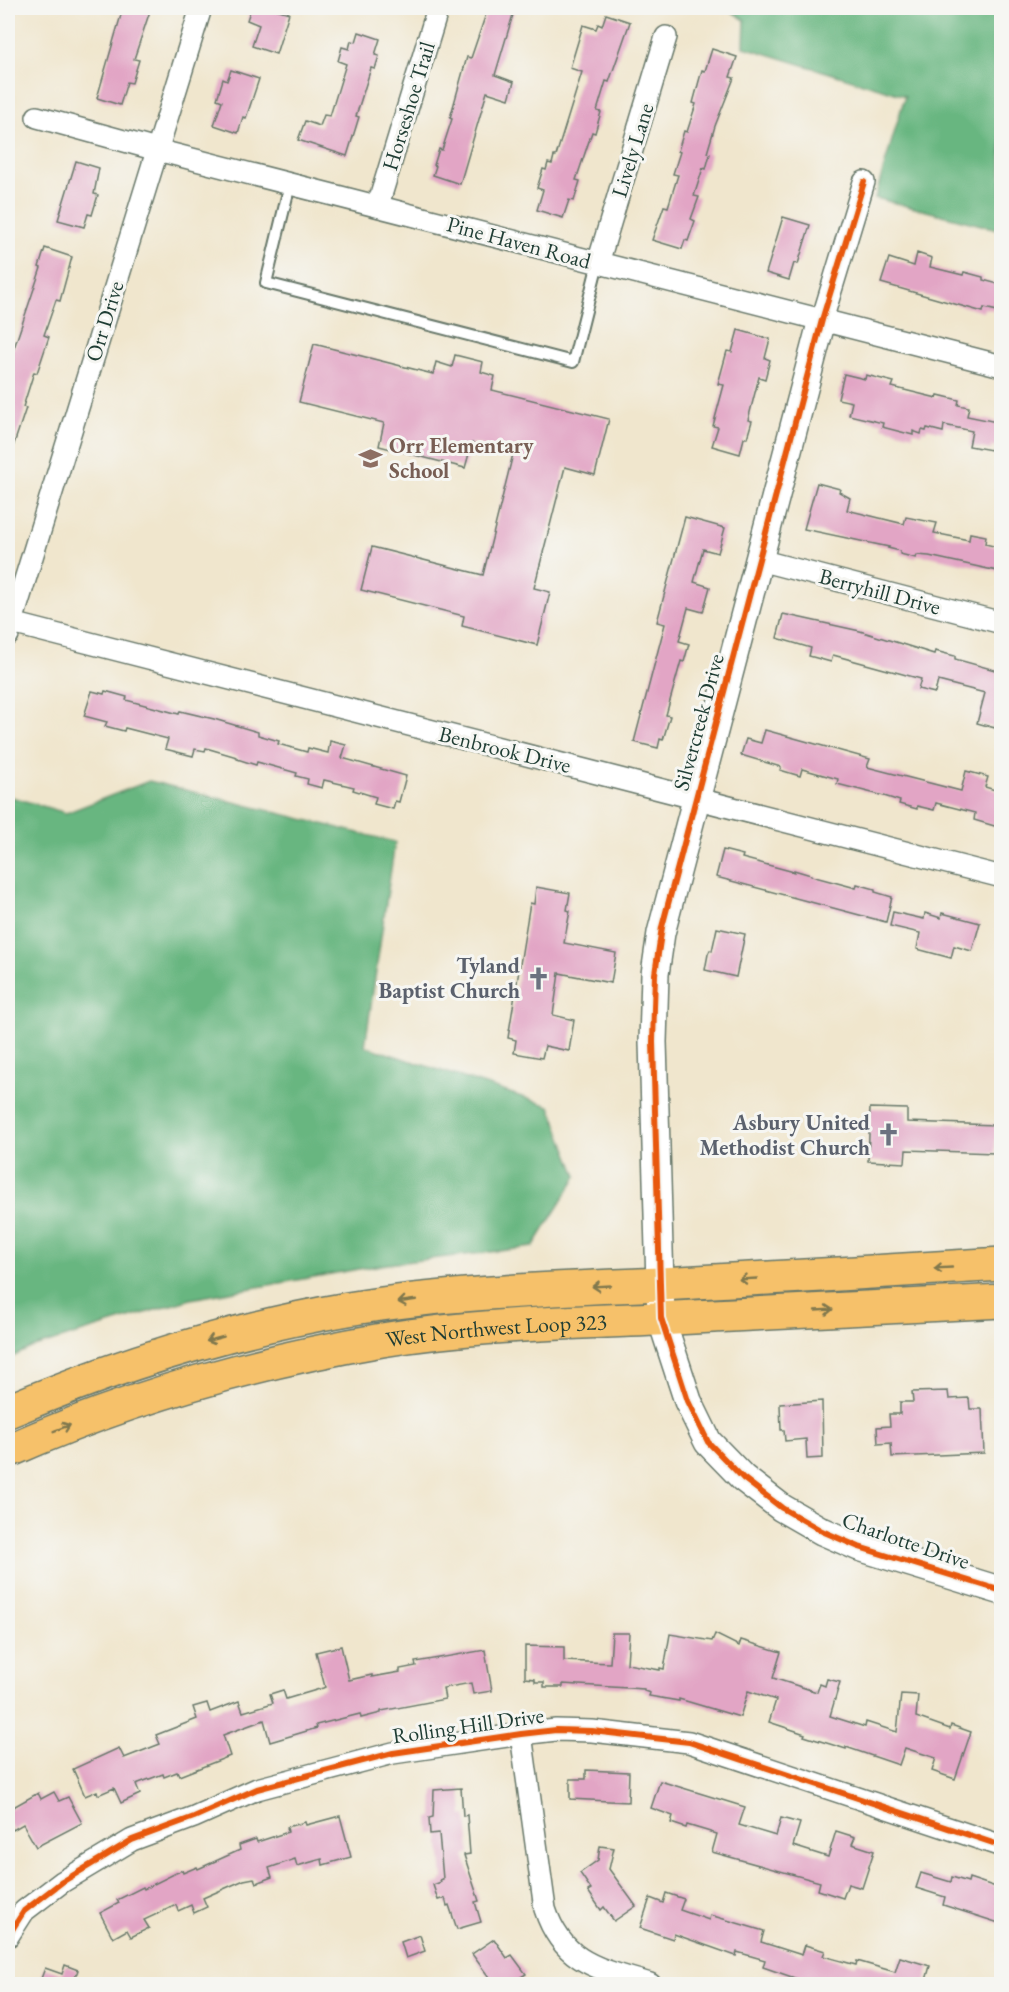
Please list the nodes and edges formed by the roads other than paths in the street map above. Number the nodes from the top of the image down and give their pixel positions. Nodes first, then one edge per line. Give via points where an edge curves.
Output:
1 (201, 8) edge
2 (438, 8) edge
3 (666, 37) dead end
4 (37, 117) dead end
5 (157, 150) junction
6 (864, 182) dead end
7 (290, 184) junction
8 (378, 205) junction
9 (598, 262) junction
10 (822, 320) junction
11 (1002, 366) edge
12 (759, 560) junction
13 (1002, 623) edge
14 (9, 627) edge
15 (696, 798) junction
16 (1002, 877) edge
17 (1002, 1264) edge
18 (659, 1284) junction
19 (1002, 1301) edge
20 (661, 1318) junction
21 (8, 1411) edge
22 (8, 1450) edge
23 (1002, 1591) edge
24 (521, 1734) junction
25 (1002, 1846) edge
26 (8, 1936) edge
27 (650, 1984) edge

1 - 5 street, Orr Drive
2 - 8 street, Horseshoe Trail
3 - 9 street, Lively Lane
4 - 5 street, Pine Haven Road
5 - 7 street, Pine Haven Road
5 - 14 street, Orr Drive
6 - 10 street, Silvercreek Drive
7 - 8 street, Pine Haven Road
7 - 9 lane via 266,283 504,345 573,362
8 - 9 street, Pine Haven Road
9 - 10 street, Pine Haven Road
10 - 11 street, Pine Haven Road
10 - 12 street, Silvercreek Drive
12 - 13 street, Berryhill Drive
12 - 15 street, Silvercreek Drive
14 - 15 street, Benbrook Drive
15 - 16 street, Benbrook Drive
15 - 18 street, Silvercreek Drive via 662,927 656,974 653,1042
17 -> 18 highway, West Northwest Loop 323
18 - 20 street, Charlotte Drive
18 -> 21 highway, West Northwest Loop 323 via 444,1296 347,1309 251,1329 156,1355
20 -> 19 highway, West Northwest Loop 323
22 -> 20 highway, West Northwest Loop 323 via 147,1398 301,1356 382,1340 496,1327
20 - 23 street, Charlotte Drive via 688,1401 708,1442 742,1478 822,1531 859,1547
24 - 25 street, Rolling Hill Drive via 592,1731 689,1742
24 - 26 street, Rolling Hill Drive via 393,1753 257,1789 122,1846 62,1882 24,1911
24 - 27 street via 544,1909 550,1924 562,1944 579,1959

